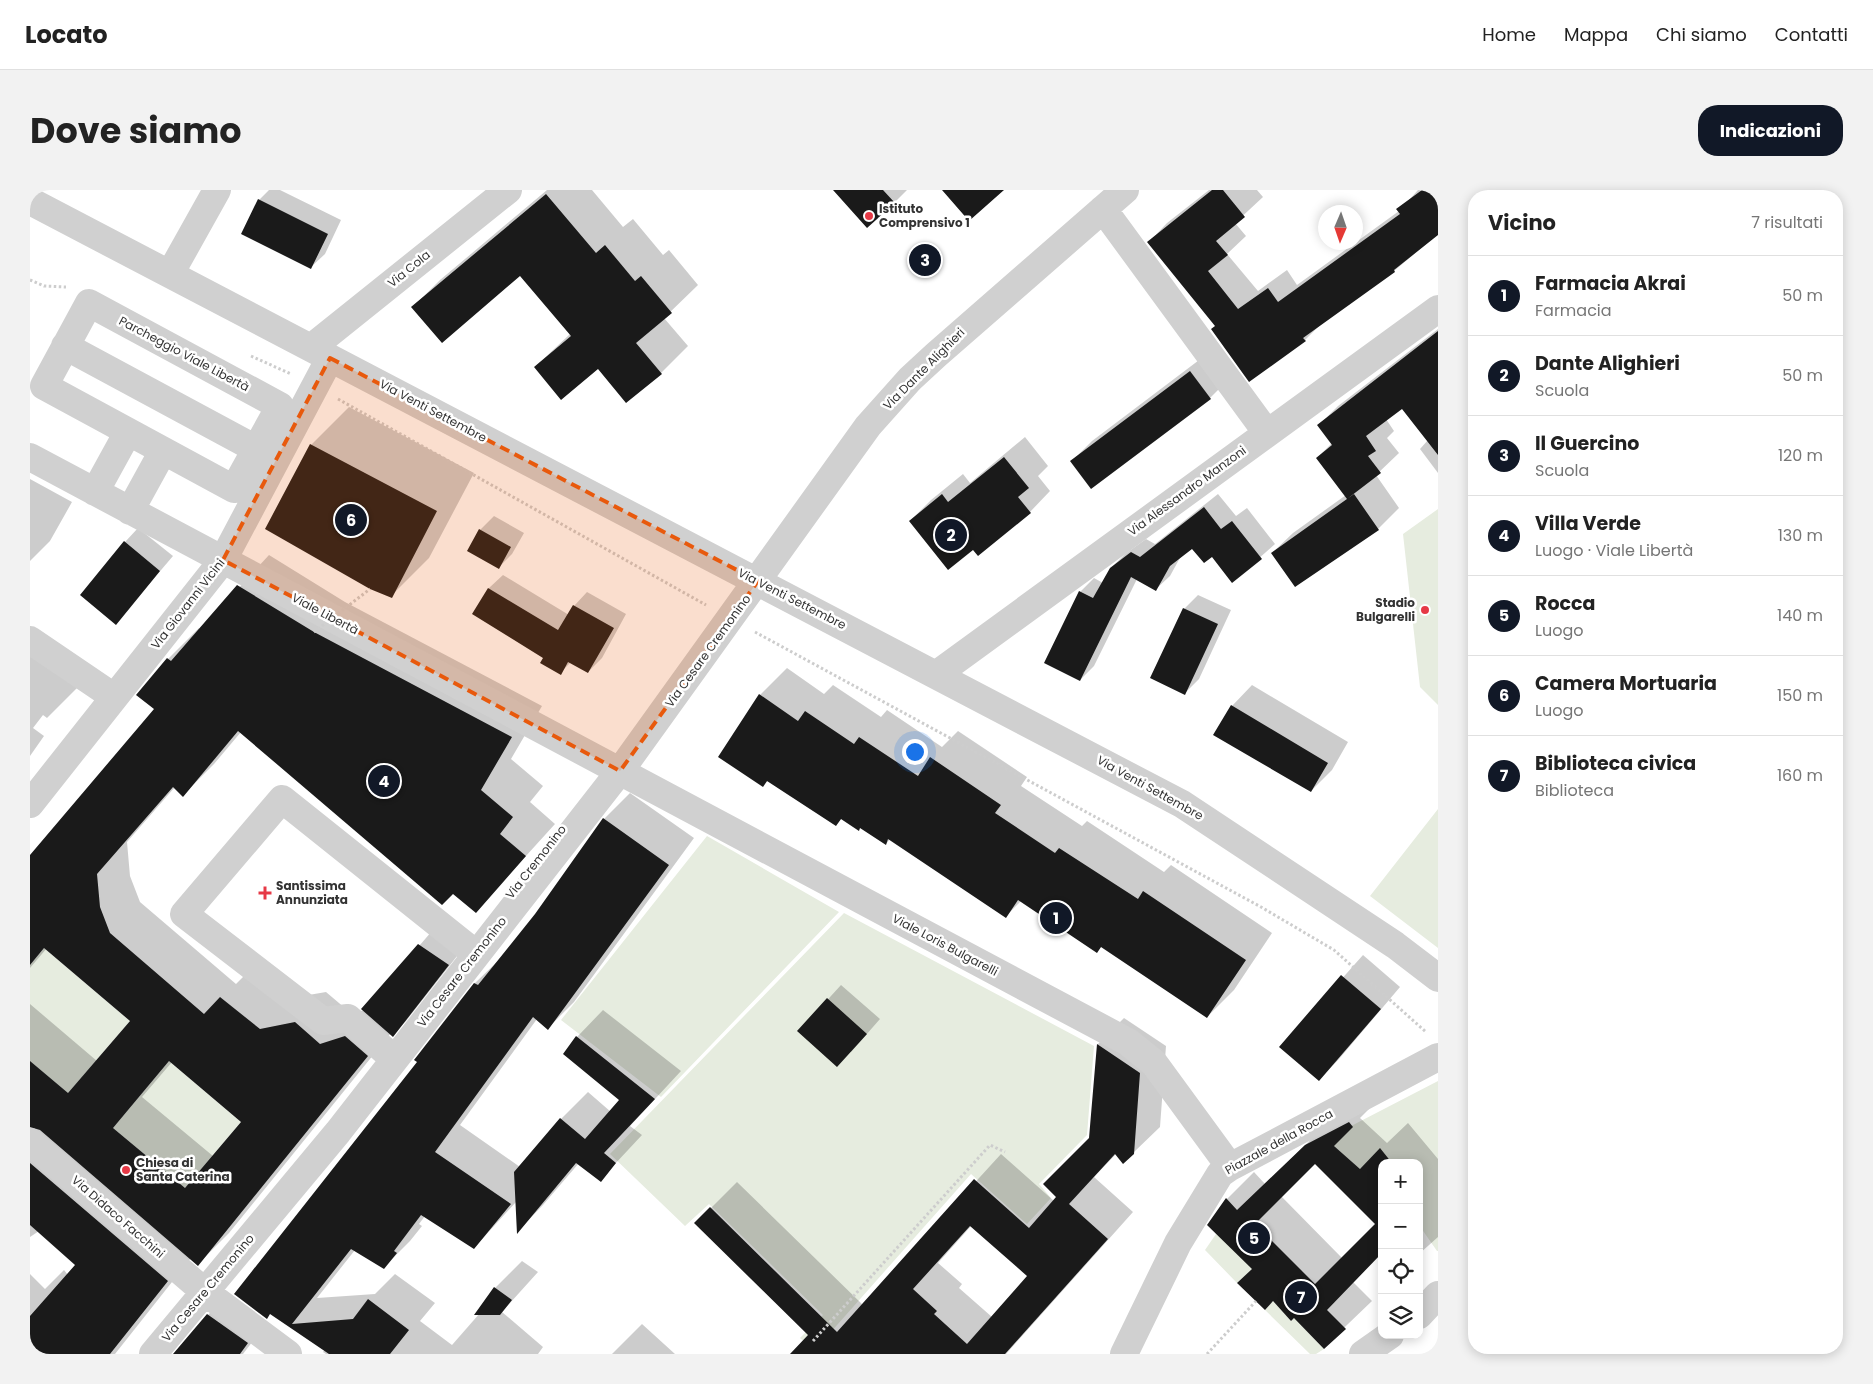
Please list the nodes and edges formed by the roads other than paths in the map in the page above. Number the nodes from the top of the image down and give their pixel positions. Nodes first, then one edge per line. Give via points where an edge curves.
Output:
1 (217, 190) edge
2 (508, 190) edge
3 (1125, 190) edge
4 (30, 201) edge
5 (1102, 209) junction
6 (30, 222) edge
7 (126, 251) junction
8 (170, 274) junction
9 (1438, 309) edge
10 (65, 346) junction
11 (321, 353) junction
12 (128, 432) junction
13 (1267, 433) junction
14 (256, 449) junction
15 (163, 451) junction
16 (30, 457) edge
17 (95, 492) junction
18 (130, 511) junction
19 (223, 560) junction
20 (758, 581) junction
21 (30, 640) edge
22 (937, 674) junction
23 (114, 697) junction
24 (616, 769) junction
25 (30, 804) edge
26 (472, 951) junction
27 (438, 973) dead end
28 (1438, 978) edge
29 (1434, 1046) edge
30 (394, 1059) junction
31 (30, 1142) edge
32 (1230, 1167) junction
33 (205, 1292) junction
34 (1438, 1295) edge
35 (1423, 1311) edge
36 (1384, 1339) edge
37 (153, 1354) edge
38 (288, 1354) edge
39 (1124, 1354) edge
40 (1363, 1354) edge

1 - 8 street
2 - 11 street, Via Cola
3 - 5 street, Via Dante Alighieri
4 - 7 street, Via Venti Settembre
5 - 13 street
5 - 20 street, Via Dante Alighieri via 953,339 890,401 868,426
6 - 7 street, Via Venti Settembre
7 - 8 street, Via Venti Settembre
8 - 11 street, Via Venti Settembre
9 - 13 street, Via Alessandro Manzoni
10 - 12 street, Parcheggio Viale Libertà via 44,386
10 - 14 street
10 - 14 street, Parcheggio Viale Libertà via 90,302 280,406
11 - 19 street, Via Giovanni Vicini via 315,386
11 - 20 street, Via Venti Settembre
12 - 15 street, Parcheggio Viale Libertà
12 - 17 street
13 - 22 street, Via Alessandro Manzoni
14 - 15 street, Parcheggio Viale Libertà via 234,489
15 - 18 street
16 - 17 street, Viale Libertà
17 - 18 street, Viale Libertà
18 - 19 street, Viale Libertà
19 - 23 street, Via Giovanni Vicini
19 - 24 street, Viale Libertà
20 - 22 street, Via Venti Settembre
20 - 24 street, Via Cesare Cremonino
21 - 23 street
22 - 28 street, Via Venti Settembre via 1182,804 1395,945
23 - 25 street, Via Giovanni Vicini
24 - 26 street, Via Cesare Cremonino
24 - 32 street, Viale Loris Bulgarelli via 1143,1052 1168,1079
26 - 27 street via 446,975
26 - 30 street, Via Cesare Cremonino
26 - 30 street via 282,799 184,914 323,1021 348,1018
29 - 32 street, Piazzale della Rocca
30 - 33 street, Via Cesare Cremonino
31 - 33 street, Via Didaco Facchini
32 - 39 street, Piazzale della Rocca via 1211,1187 1178,1243
33 - 37 street, Via Cesare Cremonino
33 - 38 street, Via Didaco Facchini
34 - 35 street
36 - 40 street

